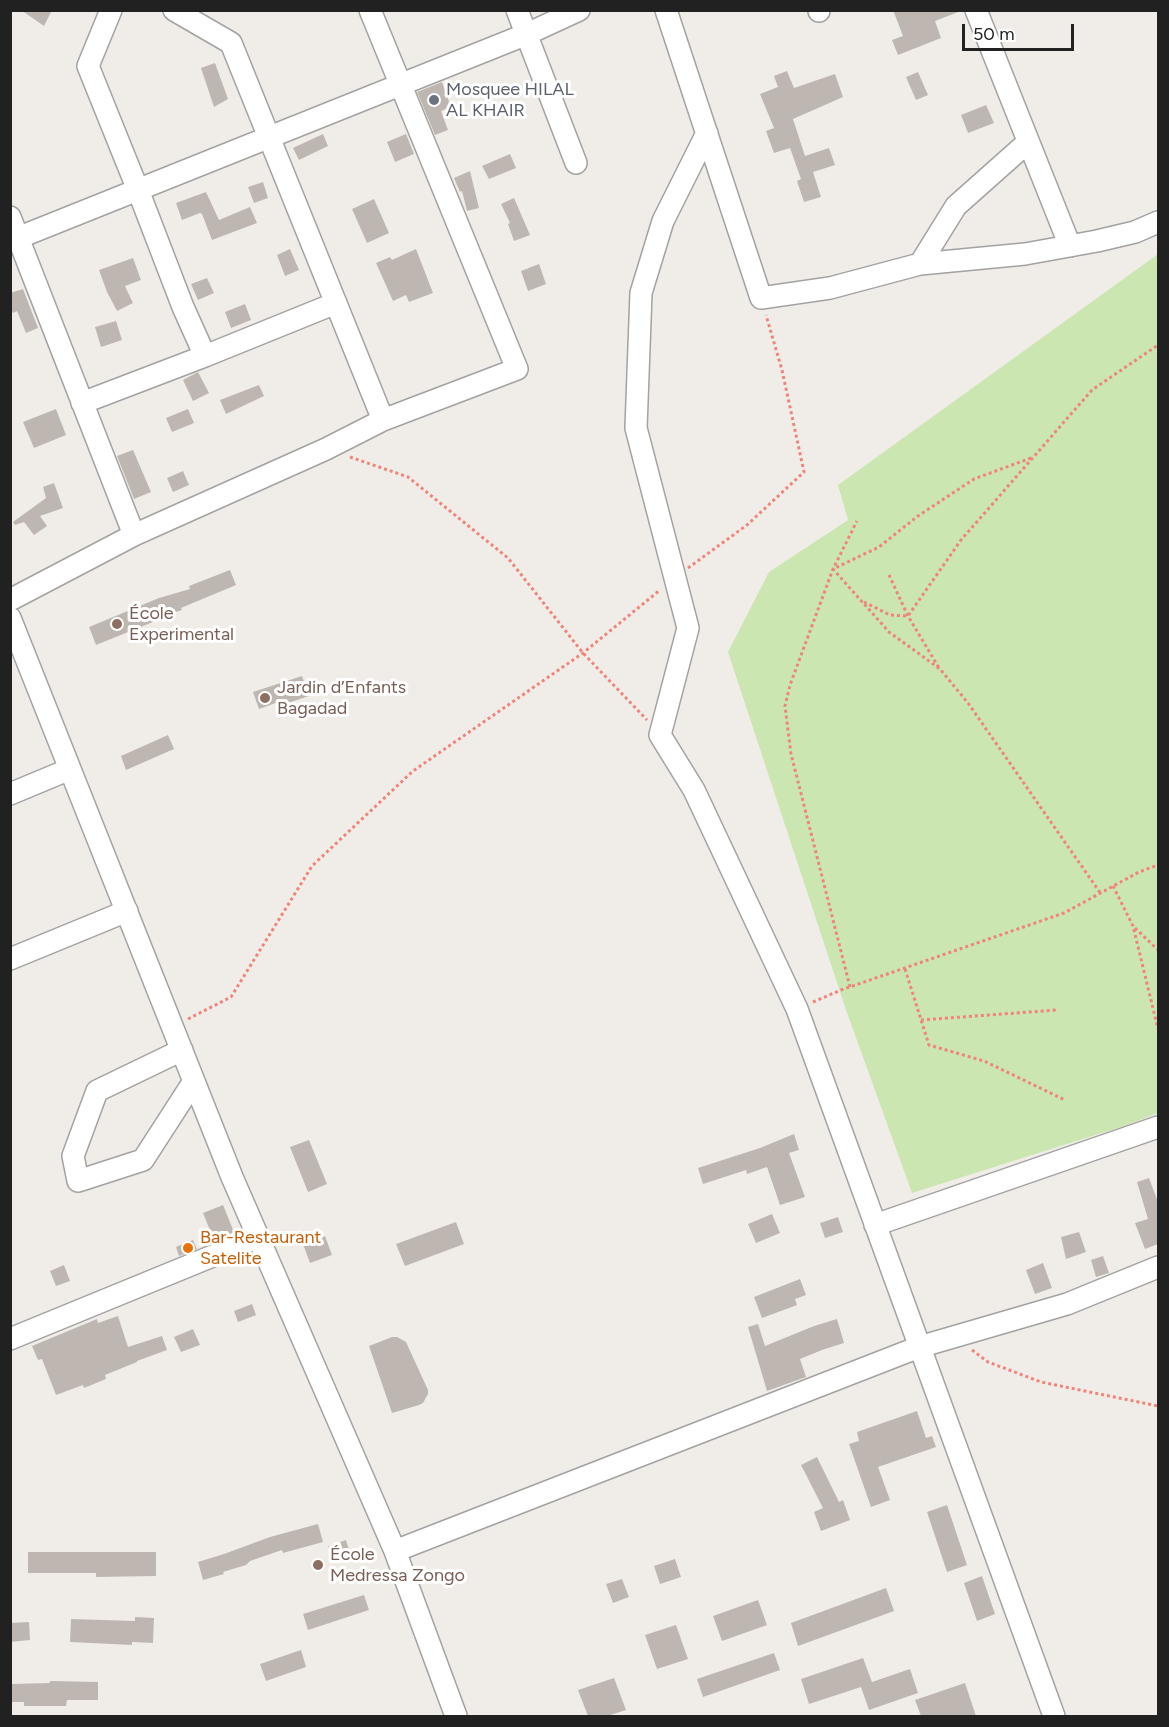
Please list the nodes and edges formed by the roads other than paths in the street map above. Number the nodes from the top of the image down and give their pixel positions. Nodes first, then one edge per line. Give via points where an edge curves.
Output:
1 (111, 10) edge
2 (174, 10) edge
3 (370, 10) edge
4 (517, 10) edge
5 (579, 10) edge
6 (666, 10) edge
7 (976, 10) edge
8 (527, 34) junction
9 (401, 83) junction
10 (706, 133) junction
11 (270, 138) junction
12 (1028, 142) junction
13 (576, 163) dead end
14 (138, 190) junction
15 (10, 217) edge
16 (1158, 222) edge
17 (15, 239) edge
18 (1070, 246) junction
19 (920, 264) junction
20 (336, 303) junction
21 (205, 356) junction
22 (82, 403) junction
23 (383, 420) junction
24 (134, 535) junction
25 (10, 600) edge
26 (10, 618) edge
27 (70, 770) junction
28 (10, 794) edge
29 (127, 911) junction
30 (10, 959) edge
31 (182, 1050) junction
32 (194, 1081) junction
33 (1158, 1127) edge
34 (875, 1225) junction
35 (259, 1238) junction
36 (1158, 1267) edge
37 (10, 1339) edge
38 (919, 1347) junction
39 (394, 1551) junction
40 (456, 1716) edge
41 (1054, 1716) edge

1 - 14 street via 88,66
2 - 11 street via 231,43
3 - 9 street
4 - 8 street
5 - 8 street
6 - 10 street
7 - 12 street
8 - 9 street
8 - 13 street
9 - 11 street
9 - 23 street via 517,369
10 - 19 street via 761,298 830,288
10 - 34 street via 663,221 641,293 636,428 688,628 660,735 694,790 797,1009
11 - 14 street
11 - 20 street
12 - 18 street
12 - 19 street via 956,206
14 - 17 street
14 - 21 street
15 - 17 street
16 - 18 street via 1135,232
17 - 22 street
18 - 19 street
20 - 21 street
20 - 23 street
21 - 22 street
22 - 24 street
23 - 24 street
24 - 25 street
26 - 27 street
27 - 28 street
27 - 29 street
29 - 30 street
29 - 31 street
31 - 32 street
31 - 32 street via 98,1091 73,1156 78,1181 143,1160
32 - 35 street
33 - 34 street
34 - 38 street
35 - 37 street
35 - 39 street
36 - 38 street via 1067,1304
38 - 39 street
38 - 41 street
39 - 40 street

